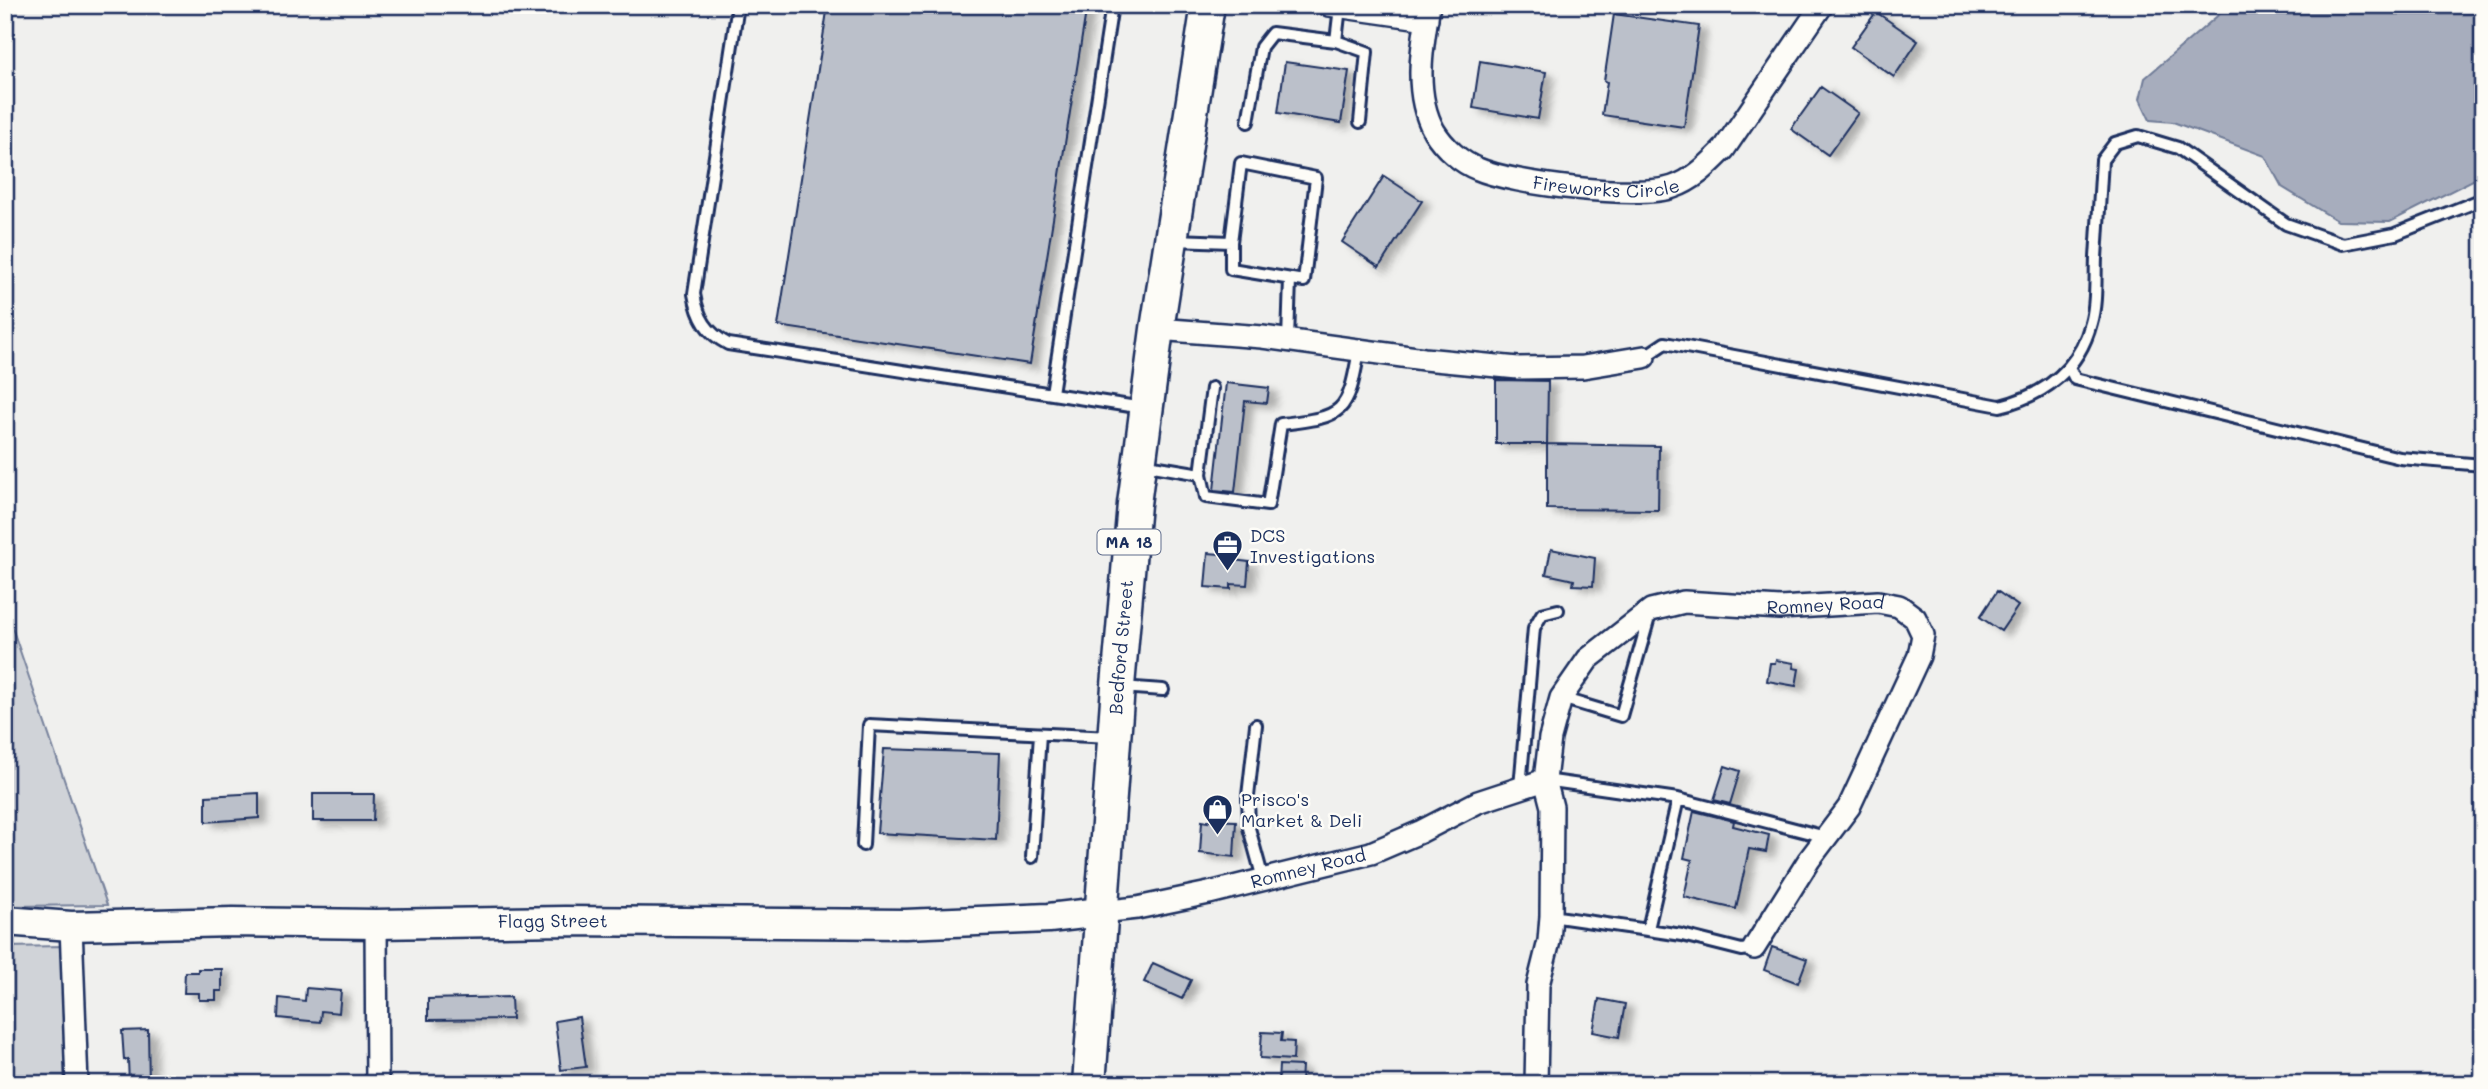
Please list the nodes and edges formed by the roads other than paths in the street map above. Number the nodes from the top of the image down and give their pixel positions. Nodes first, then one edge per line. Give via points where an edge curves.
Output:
1 (738, 5) edge
2 (1112, 5) edge
3 (1208, 5) edge
4 (1822, 5) edge
5 (1334, 6) edge
6 (1428, 12) edge
7 (1336, 41) junction
8 (1248, 121) dead end
9 (1360, 122) dead end
10 (2483, 199) edge
11 (1171, 240) junction
12 (1231, 242) junction
13 (1290, 279) junction
14 (1157, 329) junction
15 (1288, 341) junction
16 (1359, 351) junction
17 (1644, 356) joint
18 (2070, 369) junction
19 (1212, 388) dead end
20 (1052, 393) junction
21 (1146, 408) junction
22 (1139, 463) junction
23 (2483, 465) edge
24 (1201, 474) junction
25 (1558, 610) dead end
26 (1651, 610) junction
27 (1118, 686) junction
28 (1163, 690) dead end
29 (1561, 698) junction
30 (1256, 725) dead end
31 (1040, 734) junction
32 (1114, 738) junction
33 (1545, 780) junction
34 (1520, 787) junction
35 (1678, 799) junction
36 (1826, 837) junction
37 (863, 845) dead end
38 (1032, 857) dead end
39 (1263, 878) junction
40 (1101, 912) junction
41 (1551, 916) junction
42 (5, 921) edge
43 (376, 924) junction
44 (71, 926) junction
45 (1648, 929) junction
46 (1754, 948) joint
47 (77, 1084) edge
48 (377, 1084) edge
49 (1089, 1084) edge
50 (1535, 1084) edge

1 - 20 lane via 694,295 706,328 728,344
2 - 20 lane
3 - 11 main road, Bedford Street / MA 18
4 - 6 street, Fireworks Circle via 1724,149 1690,178 1654,191 1519,181 1474,168 1452,153 1424,110 1421,84
5 - 6 street, Fireworks Circle
5 - 7 lane
7 - 8 lane via 1272,33 1261,47
7 - 9 lane via 1367,52
10 - 18 lane via 2395,234 2343,244 2286,224 2178,148 2138,136 2115,143 2102,160 2092,321
11 - 12 lane
11 - 14 main road, Bedford Street / MA 18
12 - 13 lane via 1231,269
12 - 13 lane via 1241,163 1316,178 1304,281
13 - 15 lane
14 - 15 street
14 - 21 main road, Bedford Street / MA 18
15 - 16 street
16 - 17 street via 1518,368 1583,368
16 - 24 lane via 1347,402 1335,414 1281,424 1268,505 1206,497
17 - 18 lane via 1665,343 2000,407 2018,402
18 - 23 lane via 2075,379 2400,458
19 - 24 lane
20 - 21 lane
21 - 22 main road, Bedford Street / MA 18
22 - 24 lane
22 - 27 main road, Bedford Street / MA 18
25 - 34 lane via 1542,614 1534,628
26 - 29 street, Romney Road via 1588,659
26 - 29 lane via 1621,716
26 - 36 street, Romney Road via 1684,602 1780,608 1878,602 1899,606 1915,618 1923,635 1919,656 1849,807
27 - 28 lane
27 - 32 main road, Bedford Street / MA 18
29 - 33 street, Romney Road
30 - 39 lane via 1249,828
31 - 32 lane
31 - 37 lane via 869,725
31 - 38 lane
32 - 40 main road, Bedford Street / MA 18
33 - 34 street, Romney Road
33 - 35 lane
33 - 41 street, Romney Road via 1552,807
34 - 39 street, Romney Road via 1371,853
35 - 36 lane
35 - 45 lane
36 - 46 street, Romney Road
39 - 40 street, Romney Road via 1169,902
40 - 43 street, Flagg Street via 940,923
40 - 49 main road, Bedford Street / MA 18
41 - 45 lane
41 - 50 street, Romney Road via 1538,985
42 - 44 street, Flagg Street
43 - 44 street, Flagg Street
43 - 48 street
44 - 47 street
45 - 46 lane via 1742,950

